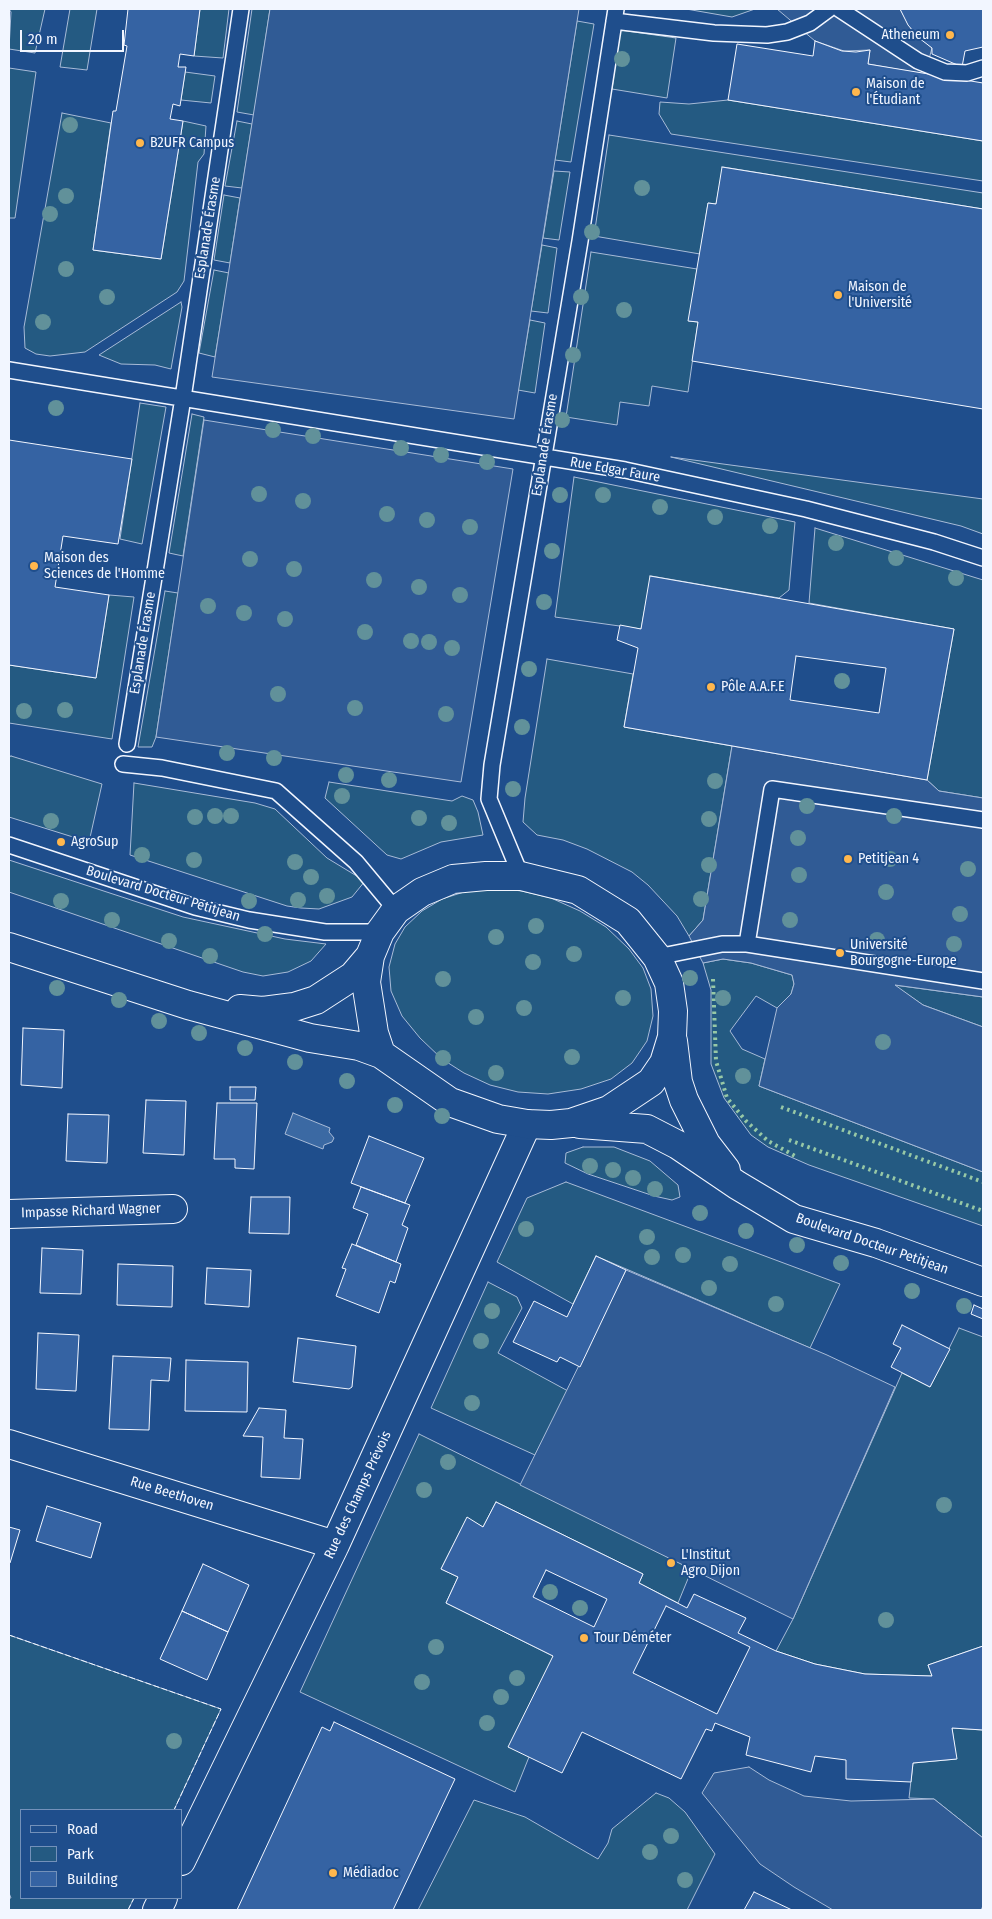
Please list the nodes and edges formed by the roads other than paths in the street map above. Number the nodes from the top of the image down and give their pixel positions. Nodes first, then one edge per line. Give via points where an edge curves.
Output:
1 (241, 9) edge
2 (830, 9) edge
3 (839, 9) edge
4 (615, 15) edge
5 (983, 68) edge
6 (9, 370) edge
7 (183, 398) junction
8 (543, 458) junction
9 (983, 558) edge
10 (127, 744) dead end
11 (123, 764) dead end
12 (983, 820) edge
13 (9, 845) edge
14 (521, 876) junction
15 (396, 910) junction
16 (375, 944) junction
17 (747, 944) junction
18 (9, 947) edge
19 (657, 957) junction
20 (983, 981) edge
21 (188, 1005) junction
22 (672, 1037) junction
23 (381, 1054) junction
24 (571, 1123) junction
25 (527, 1124) junction
26 (737, 1185) junction
27 (174, 1209) dead end
28 (9, 1214) edge
29 (983, 1282) edge
30 (9, 1444) edge
31 (335, 1545) junction
32 (182, 1859) edge
33 (163, 1899) edge
34 (157, 1910) edge

1 - 7 lane, Esplanade Érasme
2 - 4 lane via 810,23 788,32 767,35 714,33
3 - 5 lane via 918,61 945,72 967,73
4 - 8 lane, Esplanade Érasme
6 - 7 lane, Rue Edgar Faure
7 - 8 lane, Rue Edgar Faure
7 - 10 lane, Esplanade Érasme
8 - 9 lane, Rue Edgar Faure via 625,470 797,507
8 - 14 lane, Esplanade Érasme via 489,799
11 - 15 lane via 162,768 276,791 356,862
12 - 17 lane via 772,789
13 - 16 lane, Boulevard Docteur Petitjean via 195,907
14 - 15 main road via 453,879 422,892
14 - 19 main road via 578,890 603,903 628,920
15 - 16 main road
16 - 21 main road via 353,976 316,1000 294,1008 263,1011
16 - 23 main road via 366,982 374,1033
17 - 19 lane via 722,944
17 - 20 lane
18 - 21 main road
19 - 22 main road via 669,983
21 - 23 main road
22 - 24 main road via 664,1063 651,1082 610,1110
22 - 26 main road, Boulevard Docteur Petitjean via 678,1082 684,1100 706,1144
23 - 25 main road via 450,1102 498,1119
24 - 25 main road
24 - 26 main road, Boulevard Docteur Petitjean via 647,1129 678,1145
25 - 31 main road, Rue des Champs Prévois
26 - 29 main road, Boulevard Docteur Petitjean via 794,1219 876,1243
27 - 28 main road, Impasse Richard Wagner
30 - 31 main road, Rue Beethoven
31 - 32 main road, Rue des Champs Prévois
33 - 34 main road

